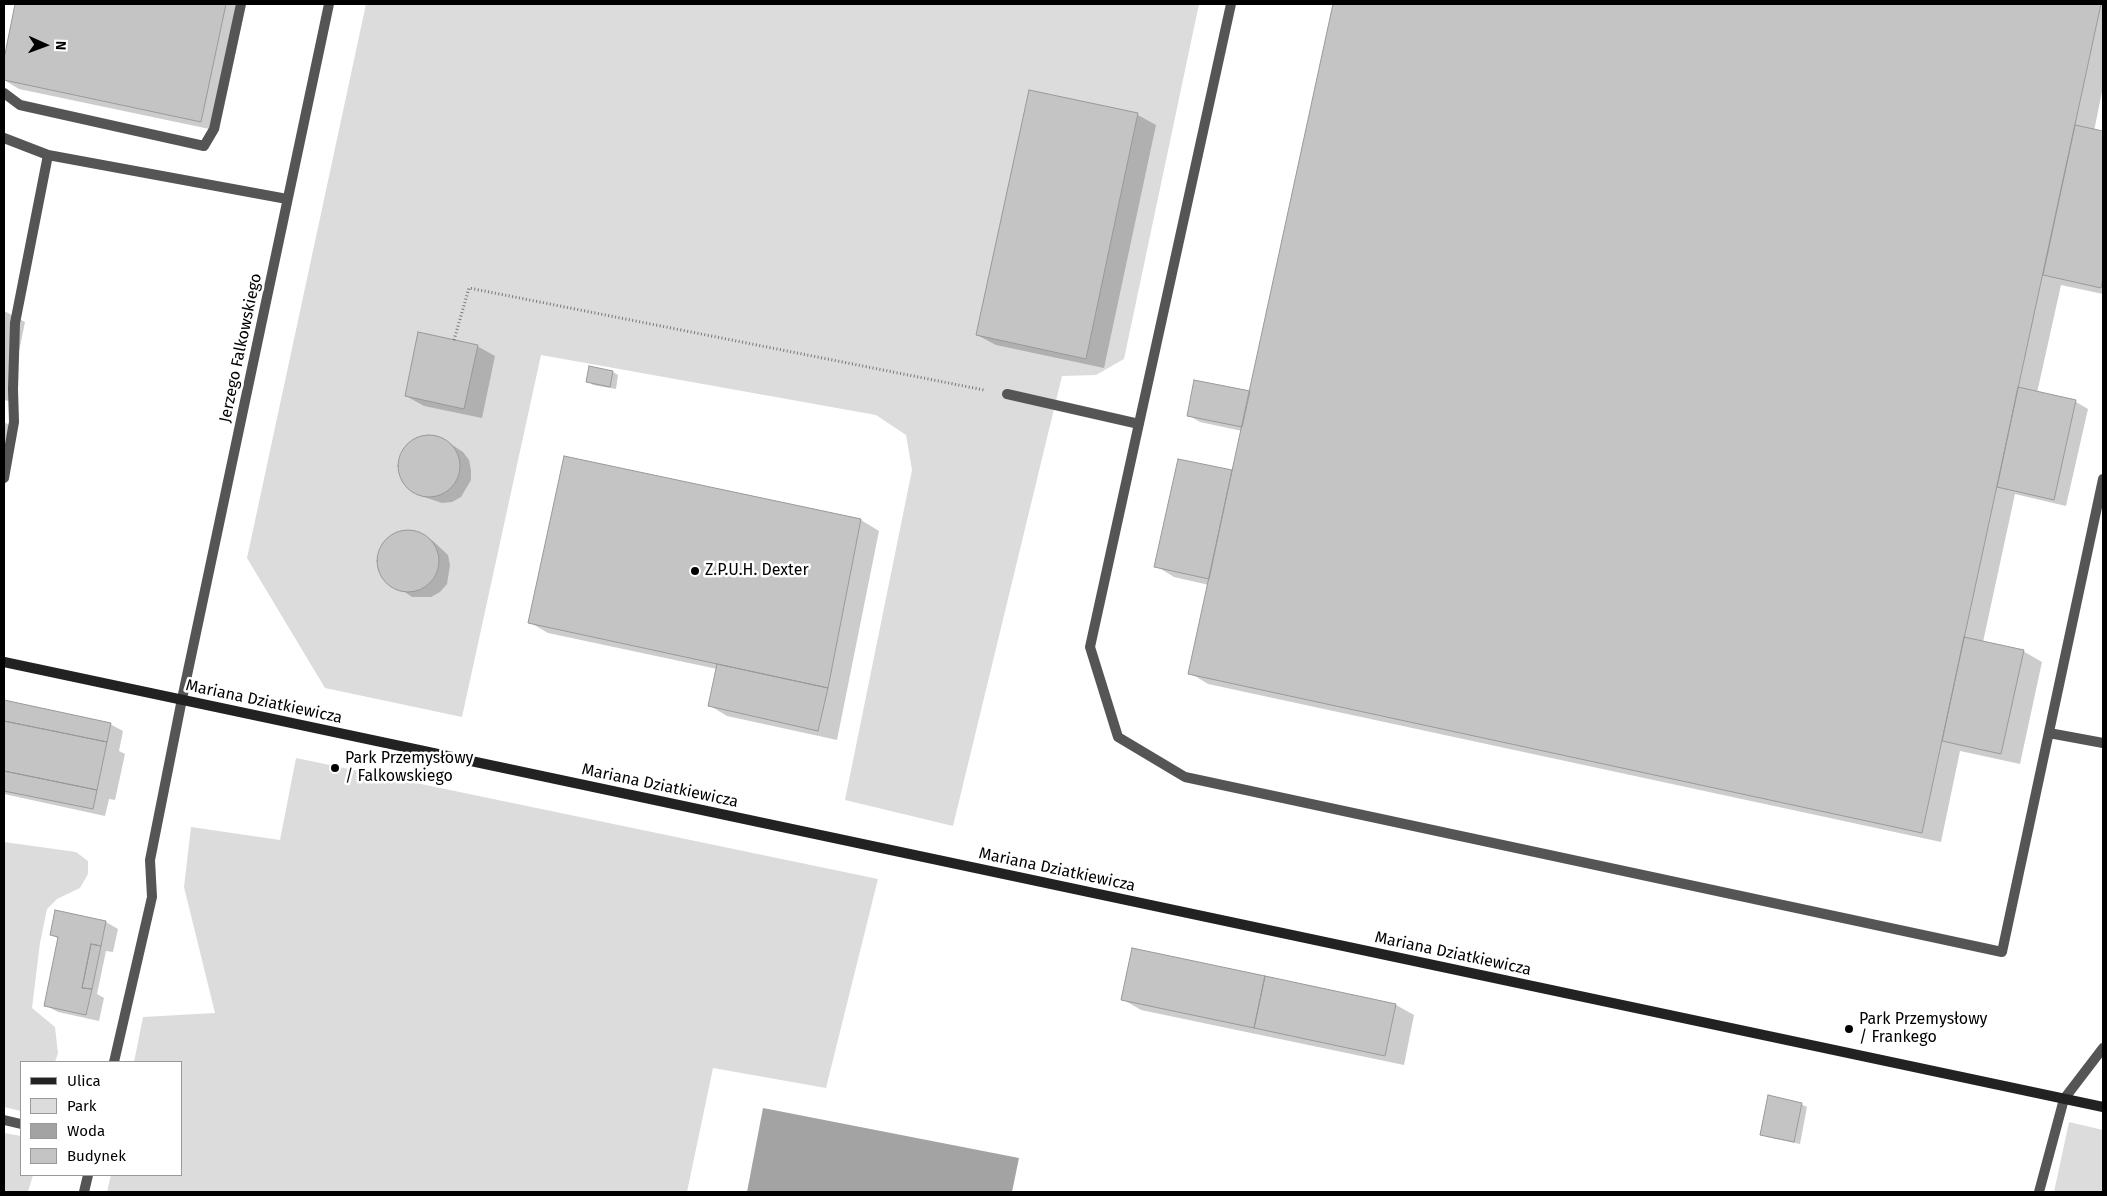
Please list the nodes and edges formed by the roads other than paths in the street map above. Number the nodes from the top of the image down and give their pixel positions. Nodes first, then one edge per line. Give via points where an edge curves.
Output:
1 (241, 4) edge
2 (329, 4) edge
3 (1231, 4) edge
4 (4, 93) edge
5 (4, 138) edge
6 (48, 156) junction
7 (288, 199) junction
8 (1007, 394) road end
9 (1139, 424) junction
10 (4, 478) edge
11 (2103, 479) edge
12 (4, 662) edge
13 (182, 699) junction
14 (2049, 732) junction
15 (2103, 743) edge
16 (2103, 1048) edge
17 (114, 1061) edge
18 (2064, 1099) junction
19 (2103, 1107) edge
20 (4, 1120) edge
21 (20, 1124) edge
22 (88, 1176) edge
23 (84, 1192) edge
24 (2039, 1192) edge

1 - 4 street via 214,130 204,146 20,105
2 - 7 street, Jerzego Falkowskiego
3 - 9 street
5 - 6 street
6 - 7 street
6 - 10 street via 15,323 14,422
7 - 13 street, Jerzego Falkowskiego
8 - 9 street
9 - 14 street via 1090,647 1118,737 1184,777 2002,952
11 - 14 street
12 - 13 street, Mariana Dziatkiewicza
13 - 17 street, Jerzego Falkowskiego via 150,860 152,897
13 - 18 street, Mariana Dziatkiewicza
14 - 15 street
16 - 18 street
18 - 19 street, Mariana Dziatkiewicza
18 - 24 street
20 - 21 street
22 - 23 street

